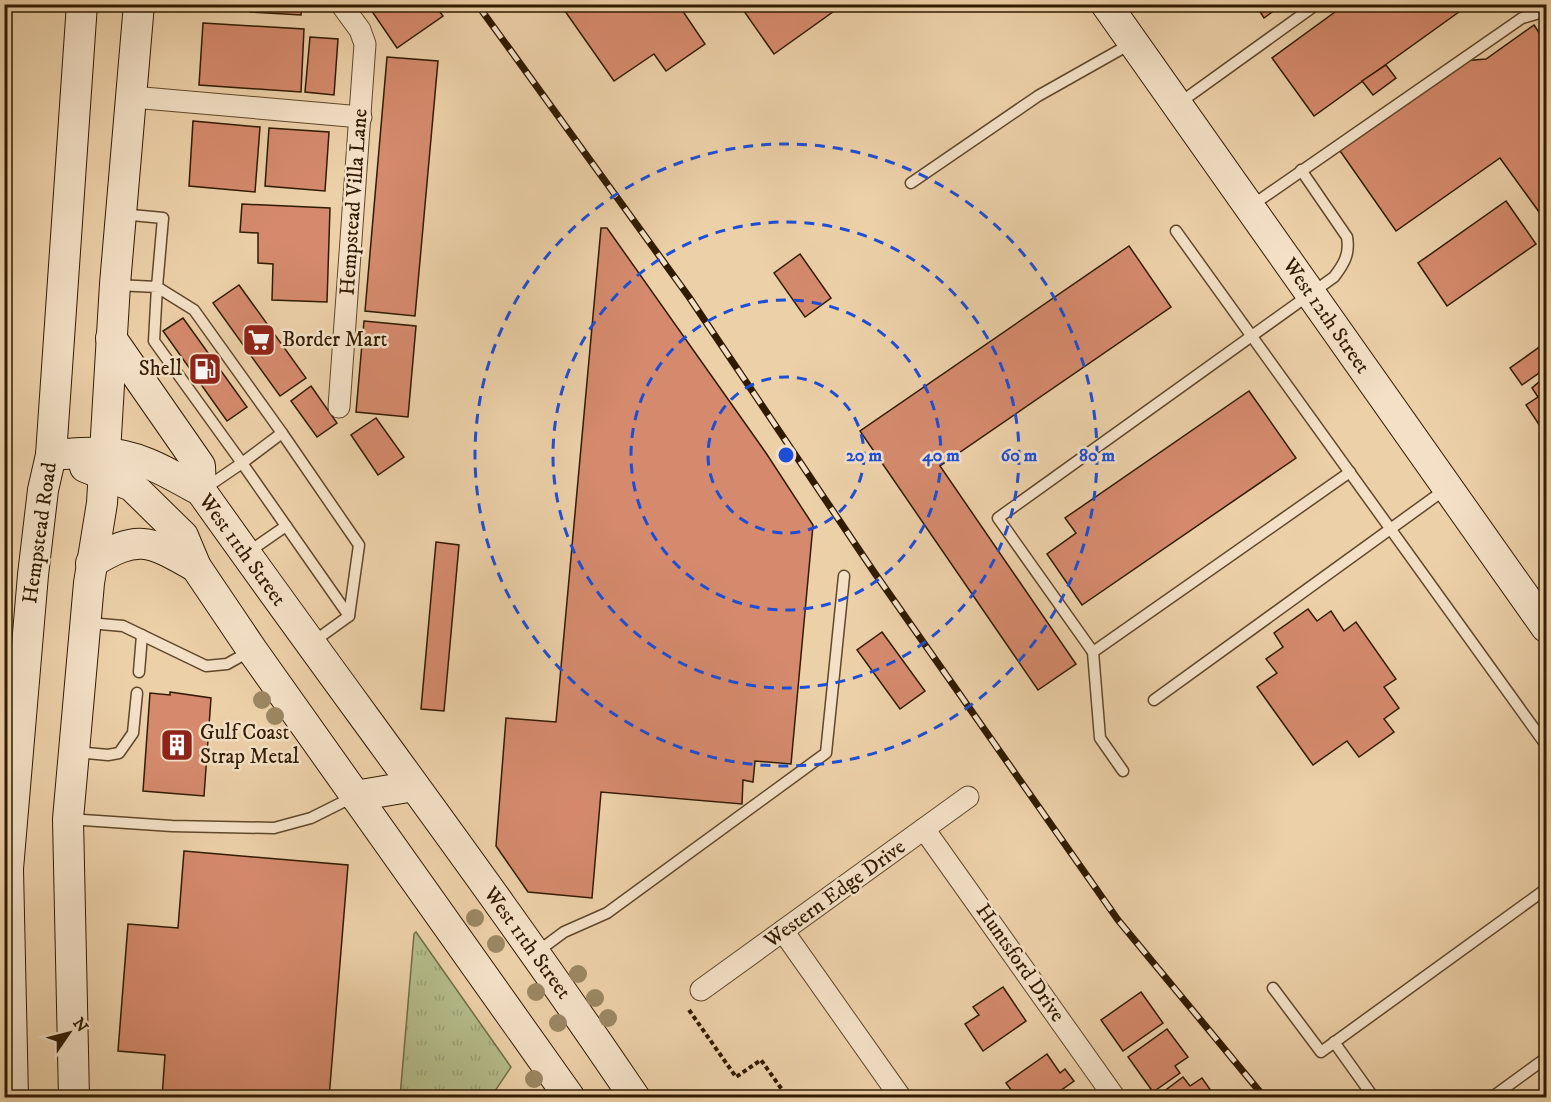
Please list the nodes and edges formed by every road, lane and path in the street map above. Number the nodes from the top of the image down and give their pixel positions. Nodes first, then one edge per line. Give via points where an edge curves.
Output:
1 (82, 4) edge
2 (139, 4) edge
3 (341, 4) edge
4 (1317, 4) edge
5 (1114, 7) edge
6 (1546, 11) edge
7 (1132, 43) junction
8 (132, 97) junction
9 (1176, 105) junction
10 (361, 117) junction
11 (1301, 170) junction
12 (911, 183) dead end
13 (1248, 207) junction
14 (122, 214) junction
15 (1176, 231) dead end
16 (115, 285) junction
17 (157, 287) junction
18 (1311, 295) junction
19 (1252, 337) junction
20 (111, 338) junction
21 (339, 407) dead end
22 (282, 434) junction
23 (51, 455) junction
24 (103, 463) junction
25 (242, 463) junction
26 (1350, 472) junction
27 (1447, 488) junction
28 (201, 491) junction
29 (286, 526) junction
30 (1391, 529) junction
31 (246, 554) junction
32 (91, 563) junction
33 (196, 567) junction
34 (844, 576) dead end
35 (349, 616) junction
36 (86, 622) junction
37 (1546, 627) edge
38 (142, 634) junction
39 (310, 644) junction
40 (252, 650) junction
41 (1093, 652) junction
42 (139, 672) dead end
43 (137, 693) dead end
44 (1154, 700) dead end
45 (1546, 745) edge
46 (76, 752) junction
47 (1123, 771) dead end
48 (414, 786) junction
49 (355, 796) junction
50 (968, 797) dead end
51 (68, 819) junction
52 (924, 829) junction
53 (1546, 889) edge
54 (783, 931) junction
55 (537, 952) junction
56 (1273, 988) dead end
57 (701, 990) joint
58 (1334, 1042) junction
59 (1546, 1058) edge
60 (13, 1098) edge
61 (74, 1098) edge
62 (570, 1098) edge
63 (635, 1098) edge
64 (788, 1098) edge
65 (901, 1098) edge
66 (1115, 1098) edge
67 (1374, 1098) edge
68 (1491, 1098) edge

1 - 23 main road, Hempstead Road
2 - 8 main road
3 - 10 street, Hempstead Villa Lane via 365,44
4 - 9 lane
5 - 7 main road, West 12th Street
6 - 11 lane via 1522,18
7 - 9 main road, West 12th Street
7 - 12 lane via 1038,96
8 - 10 street
8 - 14 main road
9 - 13 main road, West 12th Street
10 - 21 street, Hempstead Villa Lane
11 - 13 lane
11 - 18 lane via 1334,214 1347,237 1349,250 1334,277
13 - 18 main road, West 12th Street
14 - 16 main road
14 - 17 lane via 163,218
15 - 19 lane
16 - 17 lane
16 - 20 main road
17 - 22 lane via 194,310
17 - 25 lane via 154,341
18 - 19 lane
18 - 27 main road, West 12th Street
19 - 26 lane
19 - 41 lane via 998,519
20 - 24 main road
20 - 28 main road via 200,466
22 - 25 lane
22 - 35 lane via 359,545
23 - 24 main road, West 11th Street
23 - 60 main road, Hempstead Road via 33,575 8,869
24 - 28 main road, West 11th Street via 152,464
24 - 32 main road via 102,503
24 - 33 main road, West 11th Street via 183,536
25 - 28 lane
25 - 29 lane
26 - 30 lane
26 - 41 lane
27 - 30 lane
27 - 37 main road, West 12th Street
28 - 31 main road, West 11th Street
29 - 31 lane
29 - 35 lane
30 - 44 lane
30 - 45 lane
31 - 39 main road, West 11th Street
32 - 33 main road via 115,549 151,543
32 - 36 main road
33 - 40 main road, West 11th Street
34 - 55 lane via 826,753 607,914 564,932
35 - 39 lane
36 - 38 lane
36 - 46 main road
38 - 40 lane via 207,666 227,664
38 - 42 lane
39 - 48 main road, West 11th Street
40 - 49 main road, West 11th Street
41 - 47 lane via 1100,738
43 - 46 lane via 133,734 119,753
46 - 51 main road
48 - 49 main road
48 - 55 main road, West 11th Street
49 - 51 lane via 311,818 274,828
49 - 62 main road, West 11th Street
50 - 52 street, Western Edge Drive
51 - 61 main road
52 - 54 street, Western Edge Drive
52 - 66 street, Huntsford Drive
53 - 58 lane
54 - 57 street, Western Edge Drive
54 - 65 street
55 - 63 main road, West 11th Street
56 - 58 lane via 1321,1052
57 - 64 path via 684,1002 736,1077 761,1060
58 - 67 lane
59 - 68 lane

